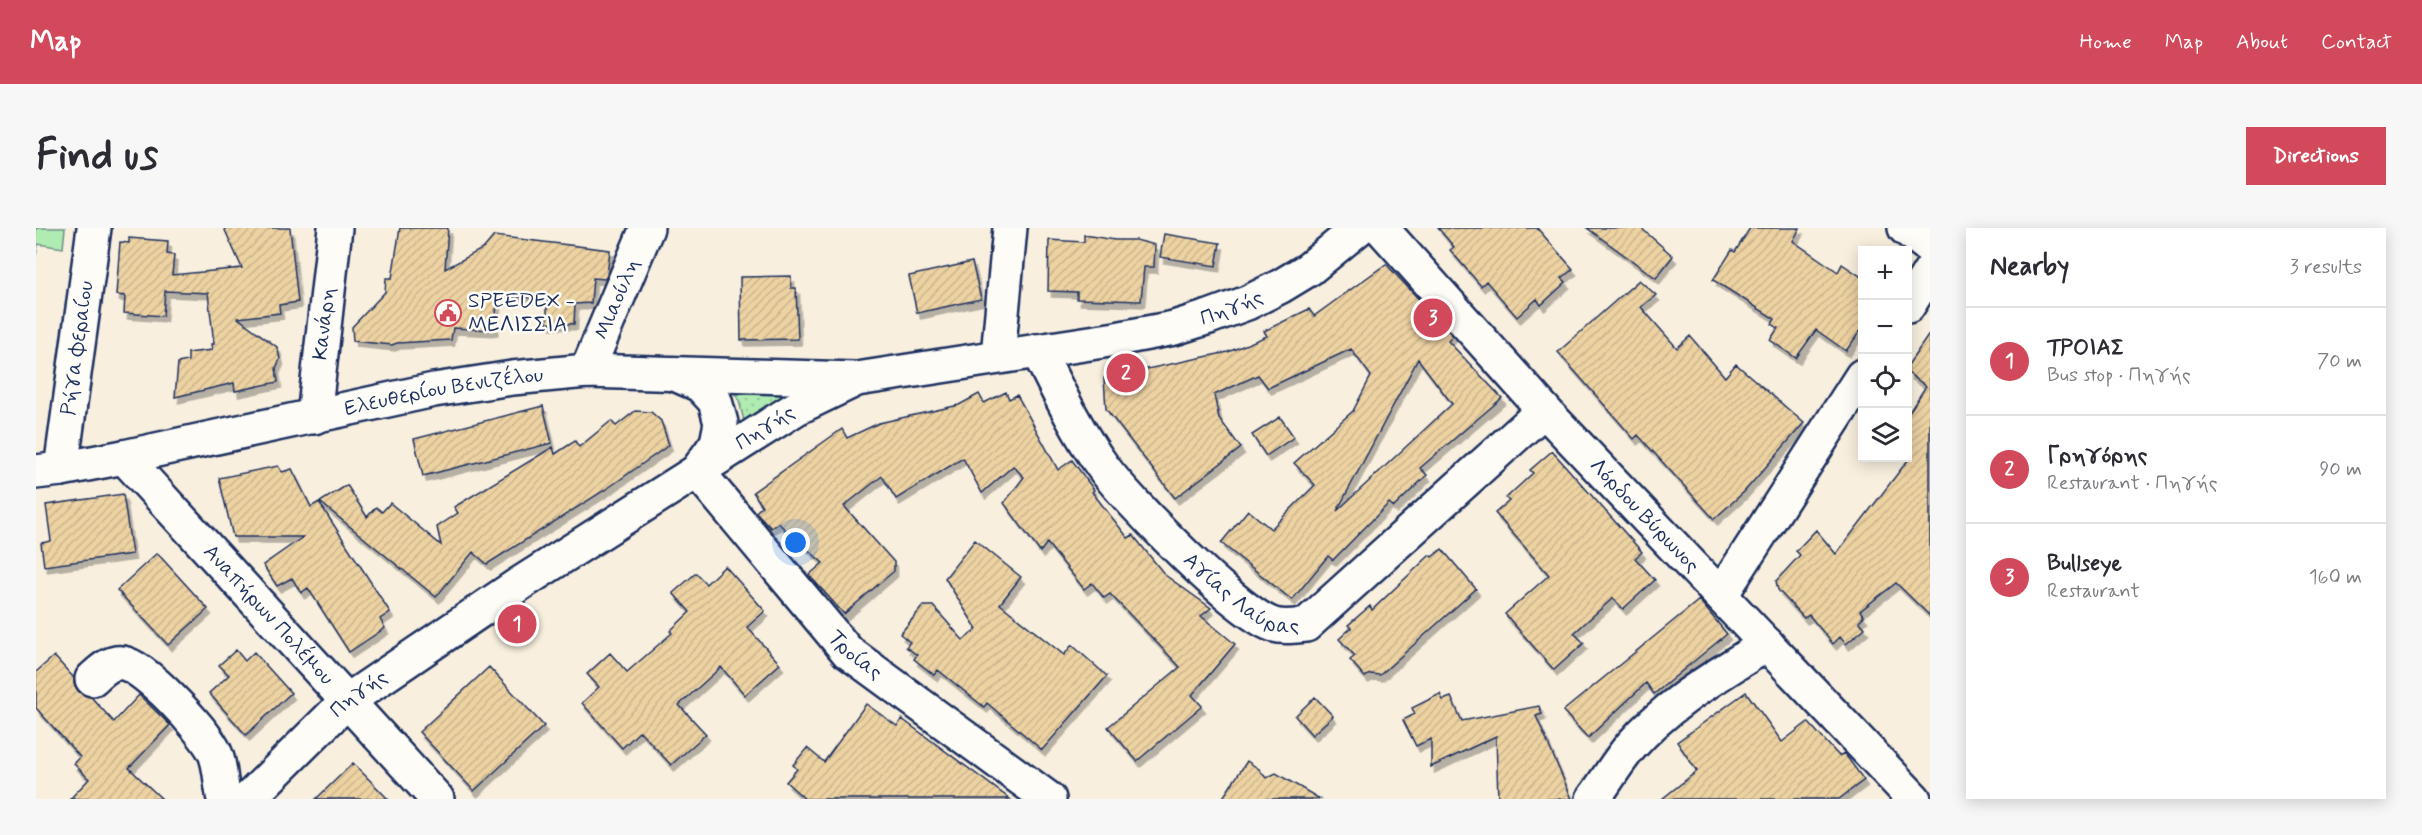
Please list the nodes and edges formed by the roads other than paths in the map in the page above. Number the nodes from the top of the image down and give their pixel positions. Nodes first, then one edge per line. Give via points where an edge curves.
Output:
1 (94, 228) edge
2 (334, 228) edge
3 (647, 228) edge
4 (1010, 228) edge
5 (1359, 228) edge
6 (1381, 228) edge
7 (1905, 228) edge
8 (1930, 247) edge
9 (1930, 270) edge
10 (1912, 300) edge
11 (1038, 351) junction
12 (998, 356) junction
13 (587, 371) junction
14 (673, 373) junction
15 (857, 379) junction
16 (1858, 384) edge
17 (1544, 410) junction
18 (314, 417) junction
19 (124, 457) junction
20 (49, 471) edge
21 (697, 471) junction
22 (1721, 595) junction
23 (1767, 644) junction
24 (92, 679) dead end
25 (347, 701) junction
26 (224, 799) edge
27 (248, 799) edge
28 (437, 799) edge
29 (1049, 799) edge
30 (1593, 799) edge
31 (1914, 799) edge

1 - 20 street, Ρήγα Φεραίου
2 - 18 street, Κανάρη
3 - 13 street, Μιαούλη
4 - 12 street
5 - 11 street, Πηγής via 1309,269 1247,303 1174,328
6 - 17 street, Λόρδου Βύρωνος
7 - 8 street
9 - 10 street
11 - 12 street, Πηγής
11 - 17 street, Αγίας Λαύρας via 1070,416 1103,467 1133,502 1254,615 1273,625 1290,627 1306,625
12 - 15 street, Πηγής
13 - 14 street, Ελευθερίου Βενιζέλου
13 - 18 street, Ελευθερίου Βενιζέλου via 434,390
14 - 15 street, Ελευθερίου Βενιζέλου
14 - 21 street via 700,385 715,401 721,423 717,443
15 - 21 street, Πηγής via 795,409
16 - 22 street
17 - 22 street, Λόρδου Βύρωνος
18 - 19 street, Ελευθερίου Βενιζέλου
19 - 20 street, Ελευθερίου Βενιζέλου
19 - 25 street, Αναπήρων Πολέμου
21 - 25 street, Πηγής via 518,585
21 - 29 street, Τροίας via 848,651
22 - 23 street, Λόρδου Βύρωνος
23 - 30 street via 1658,719 1631,747
23 - 31 street, Λόρδου Βύρωνος
24 - 26 street via 112,664 125,663 144,674 198,726 215,751
25 - 27 street, Πηγής
25 - 28 street, Αναπήρων Πολέμου

